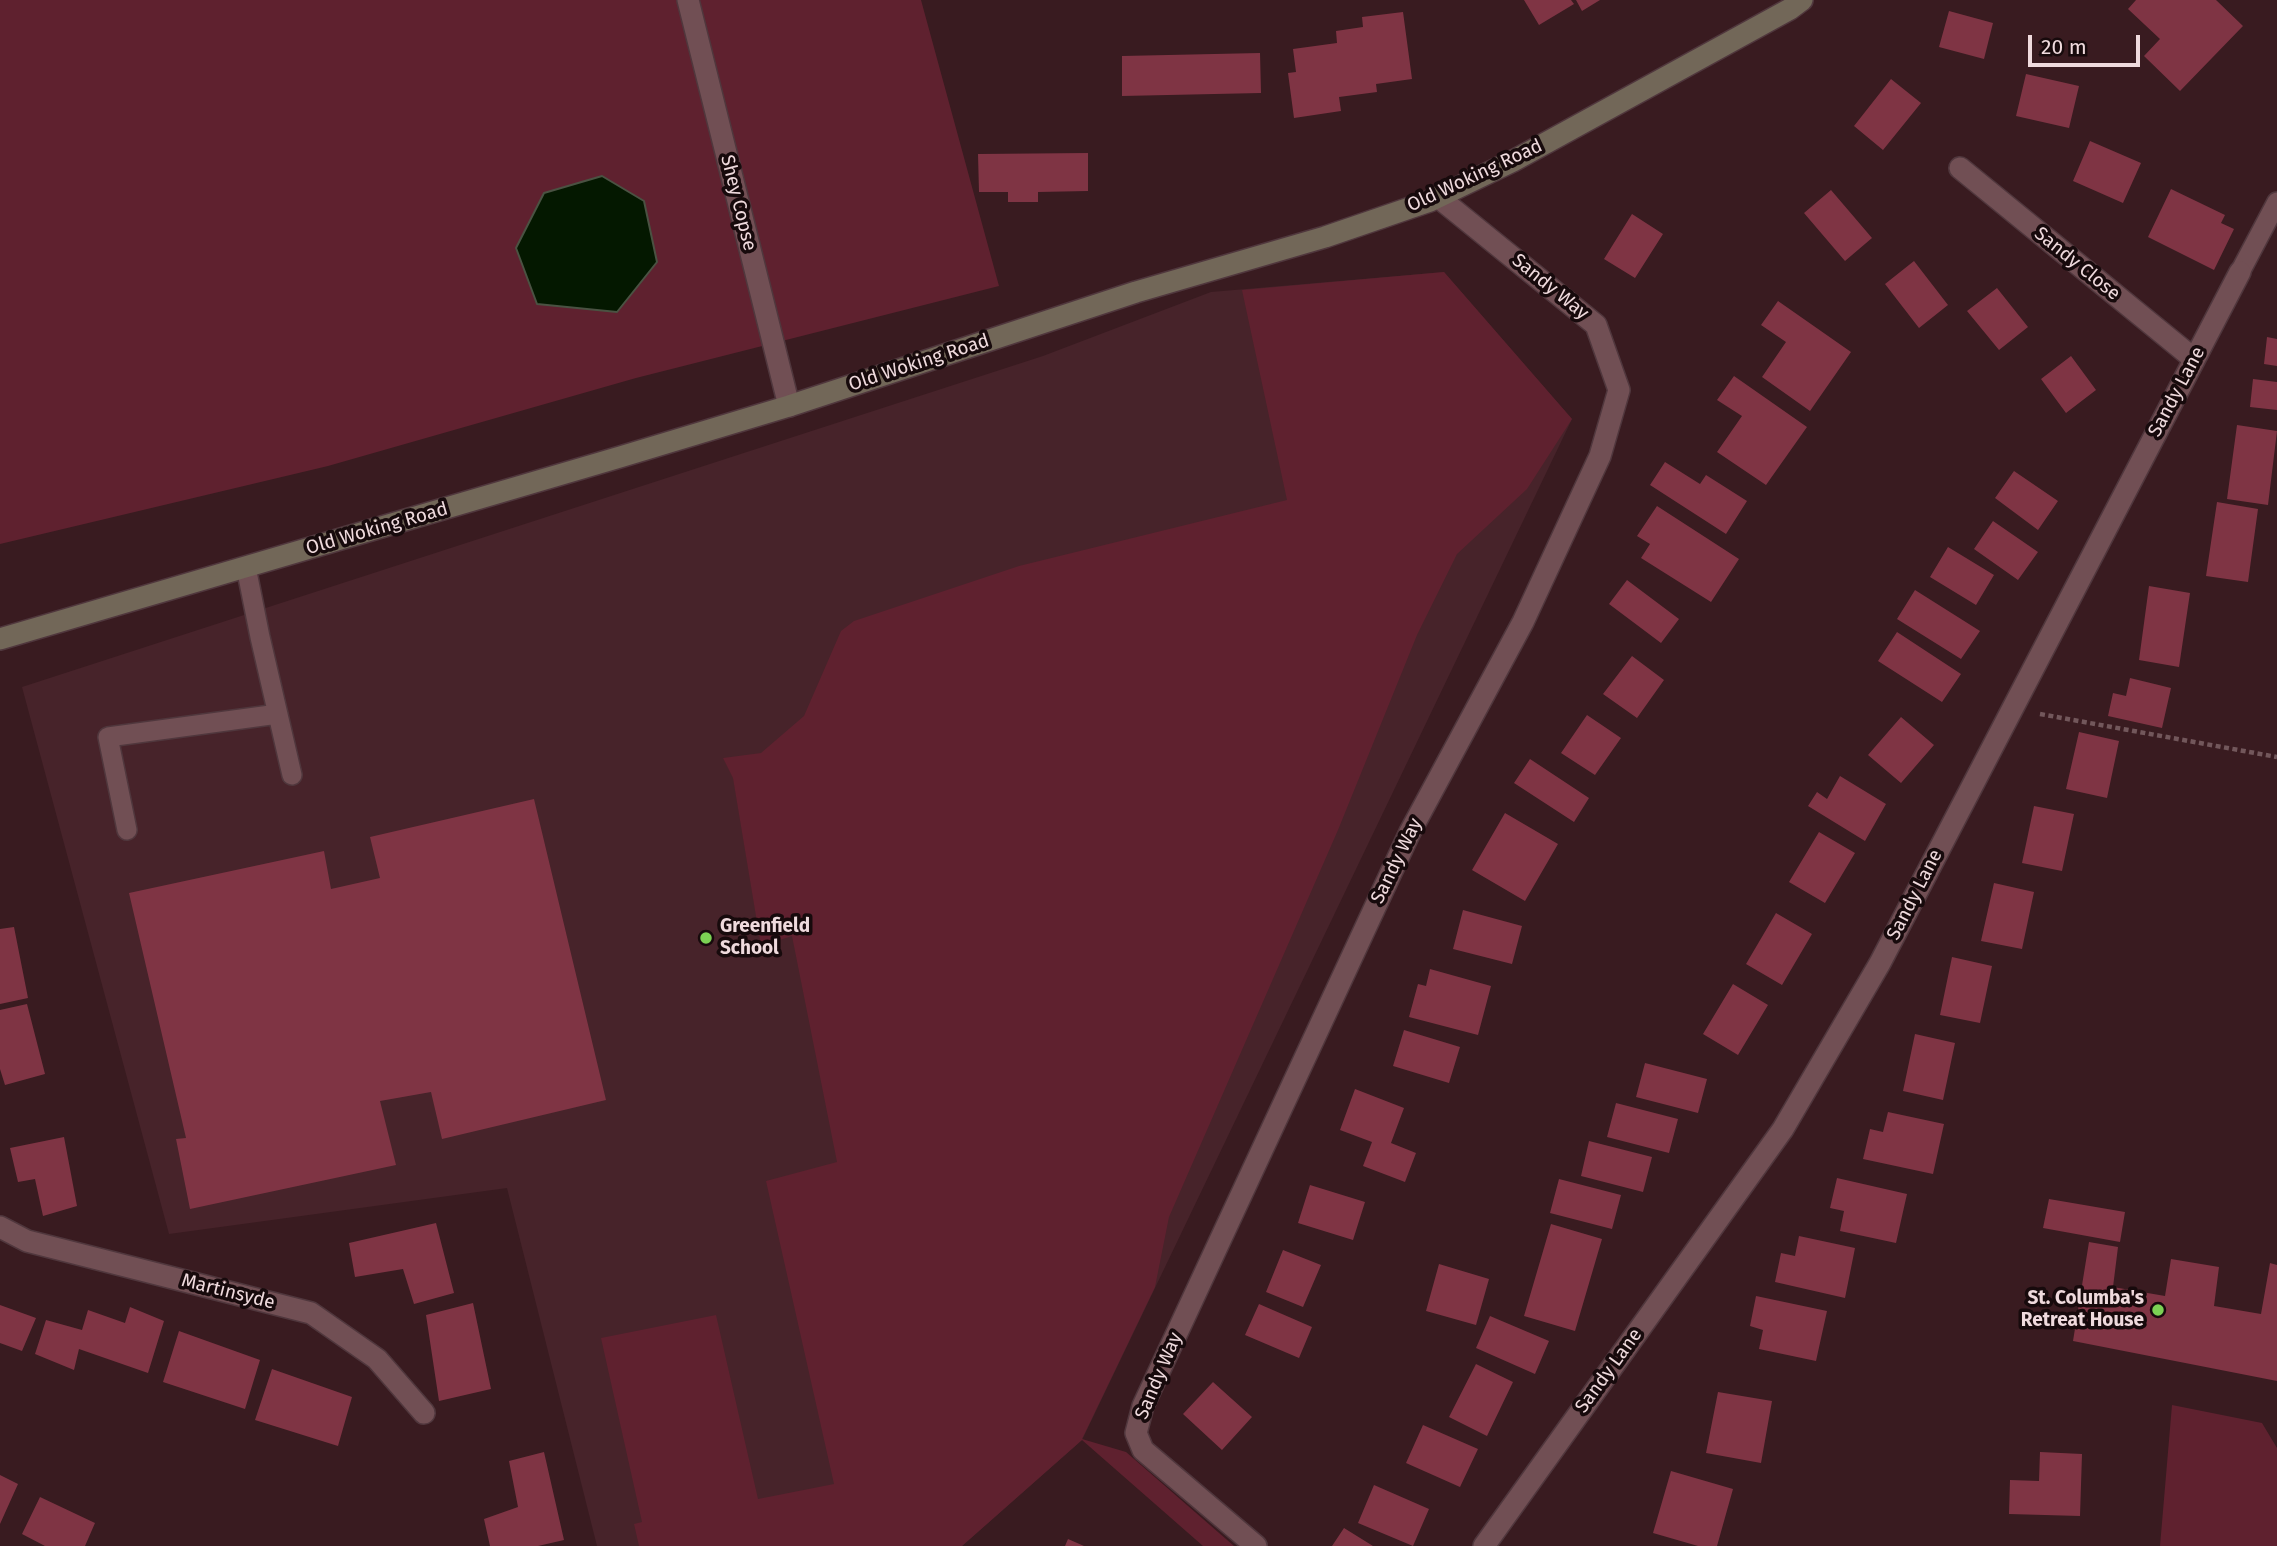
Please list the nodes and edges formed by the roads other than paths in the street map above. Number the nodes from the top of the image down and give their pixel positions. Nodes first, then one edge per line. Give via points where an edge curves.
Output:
1 (688, 0) edge
2 (1802, 0) edge
3 (1960, 168) dead end
4 (1438, 197) junction
5 (2277, 202) edge
6 (2239, 272) joint
7 (2194, 359) junction
8 (789, 406) junction
9 (246, 567) junction
10 (0, 639) edge
11 (278, 714) junction
12 (292, 775) dead end
13 (127, 830) dead end
14 (0, 1227) edge
15 (424, 1413) dead end
16 (1256, 1546) edge
17 (1484, 1546) edge

1 - 8 street, Shey Copse
2 - 4 main road, Old Woking Road via 1513,161
3 - 7 street, Sandy Close
4 - 8 main road, Old Woking Road
4 - 16 street, Sandy Way via 1596,324 1619,390 1600,456 1529,610 1410,832 1143,1406 1136,1433 1143,1450
5 - 6 lane, Sandy Lane
6 - 7 street, Sandy Lane
7 - 17 street, Sandy Lane via 1880,963 1783,1129
8 - 9 main road, Old Woking Road
9 - 10 main road, Old Woking Road
9 - 11 lane
11 - 12 lane
11 - 13 lane via 108,737
14 - 15 street, Martinsyde via 27,1241 311,1313 377,1359

